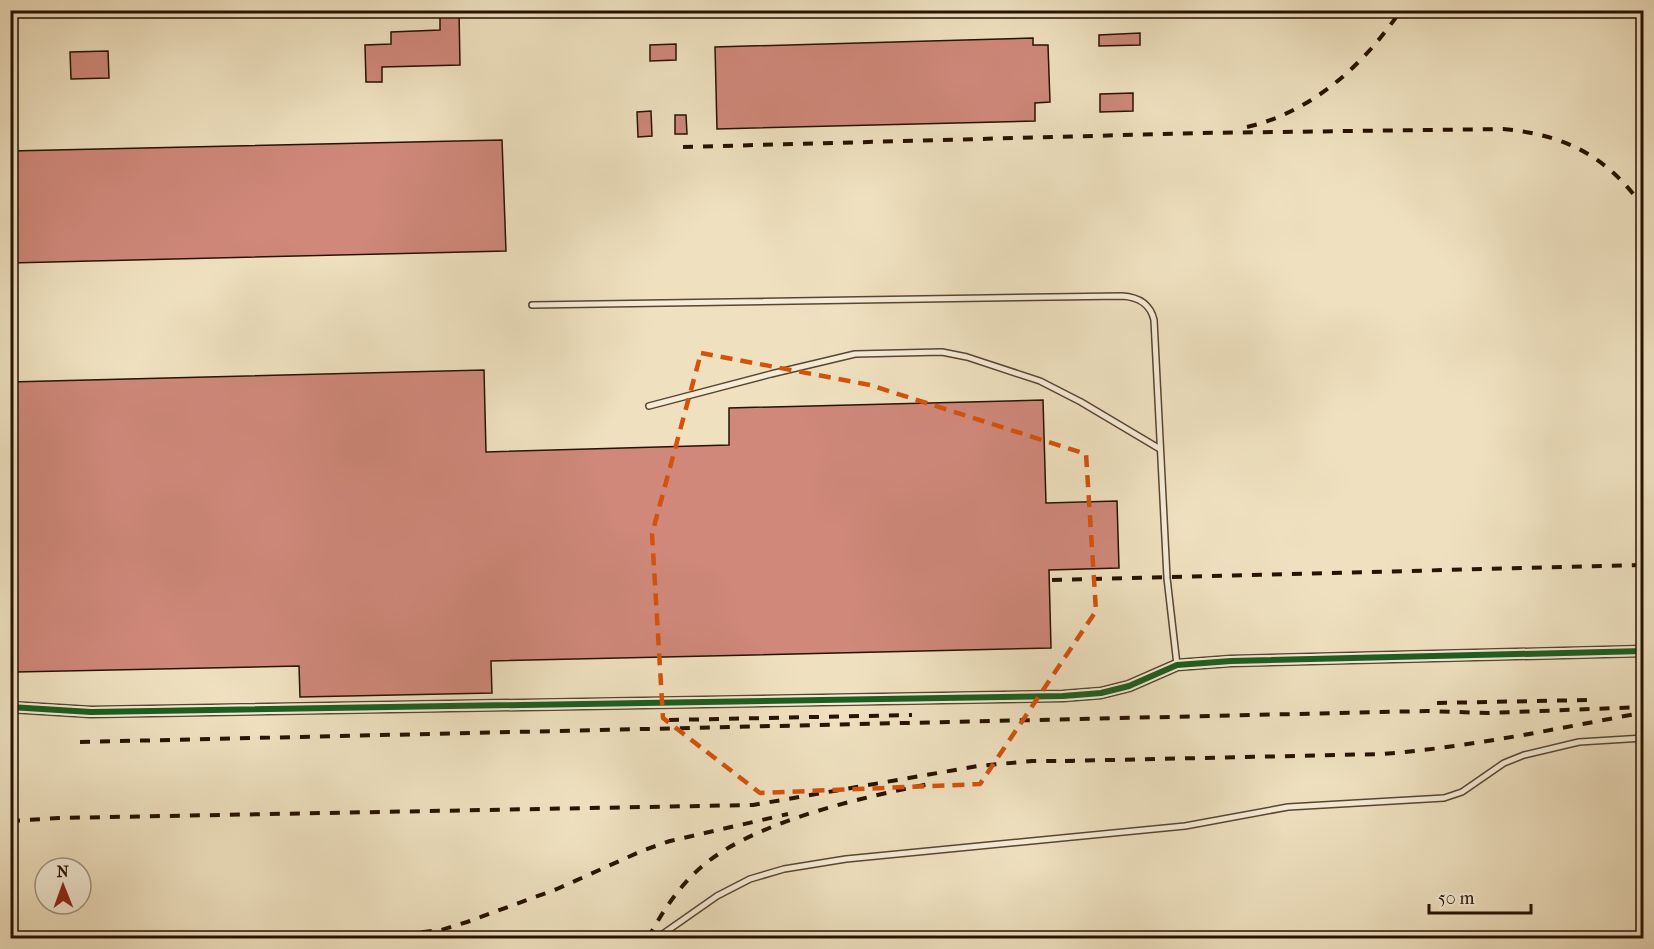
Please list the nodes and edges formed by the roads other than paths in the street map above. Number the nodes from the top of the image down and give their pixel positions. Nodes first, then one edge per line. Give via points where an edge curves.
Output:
1 (532, 305) dead end
2 (649, 406) dead end
3 (1160, 449) junction
4 (1644, 651) edge
5 (1177, 665) junction
6 (10, 707) edge
7 (1644, 738) edge
8 (669, 930) junction
9 (657, 939) edge
10 (665, 939) edge

1 - 3 lane via 1132,297 1148,305 1154,320
2 - 3 lane via 855,354 942,352 1040,381
3 - 5 lane via 1167,578
4 - 5 street
5 - 6 street via 1129,686 1063,696 91,712
7 - 8 lane via 1580,742 1524,755 1504,763 1462,792 1444,798 1288,807 1185,826 846,859 784,869 750,879 717,896
8 - 9 lane
8 - 10 lane

